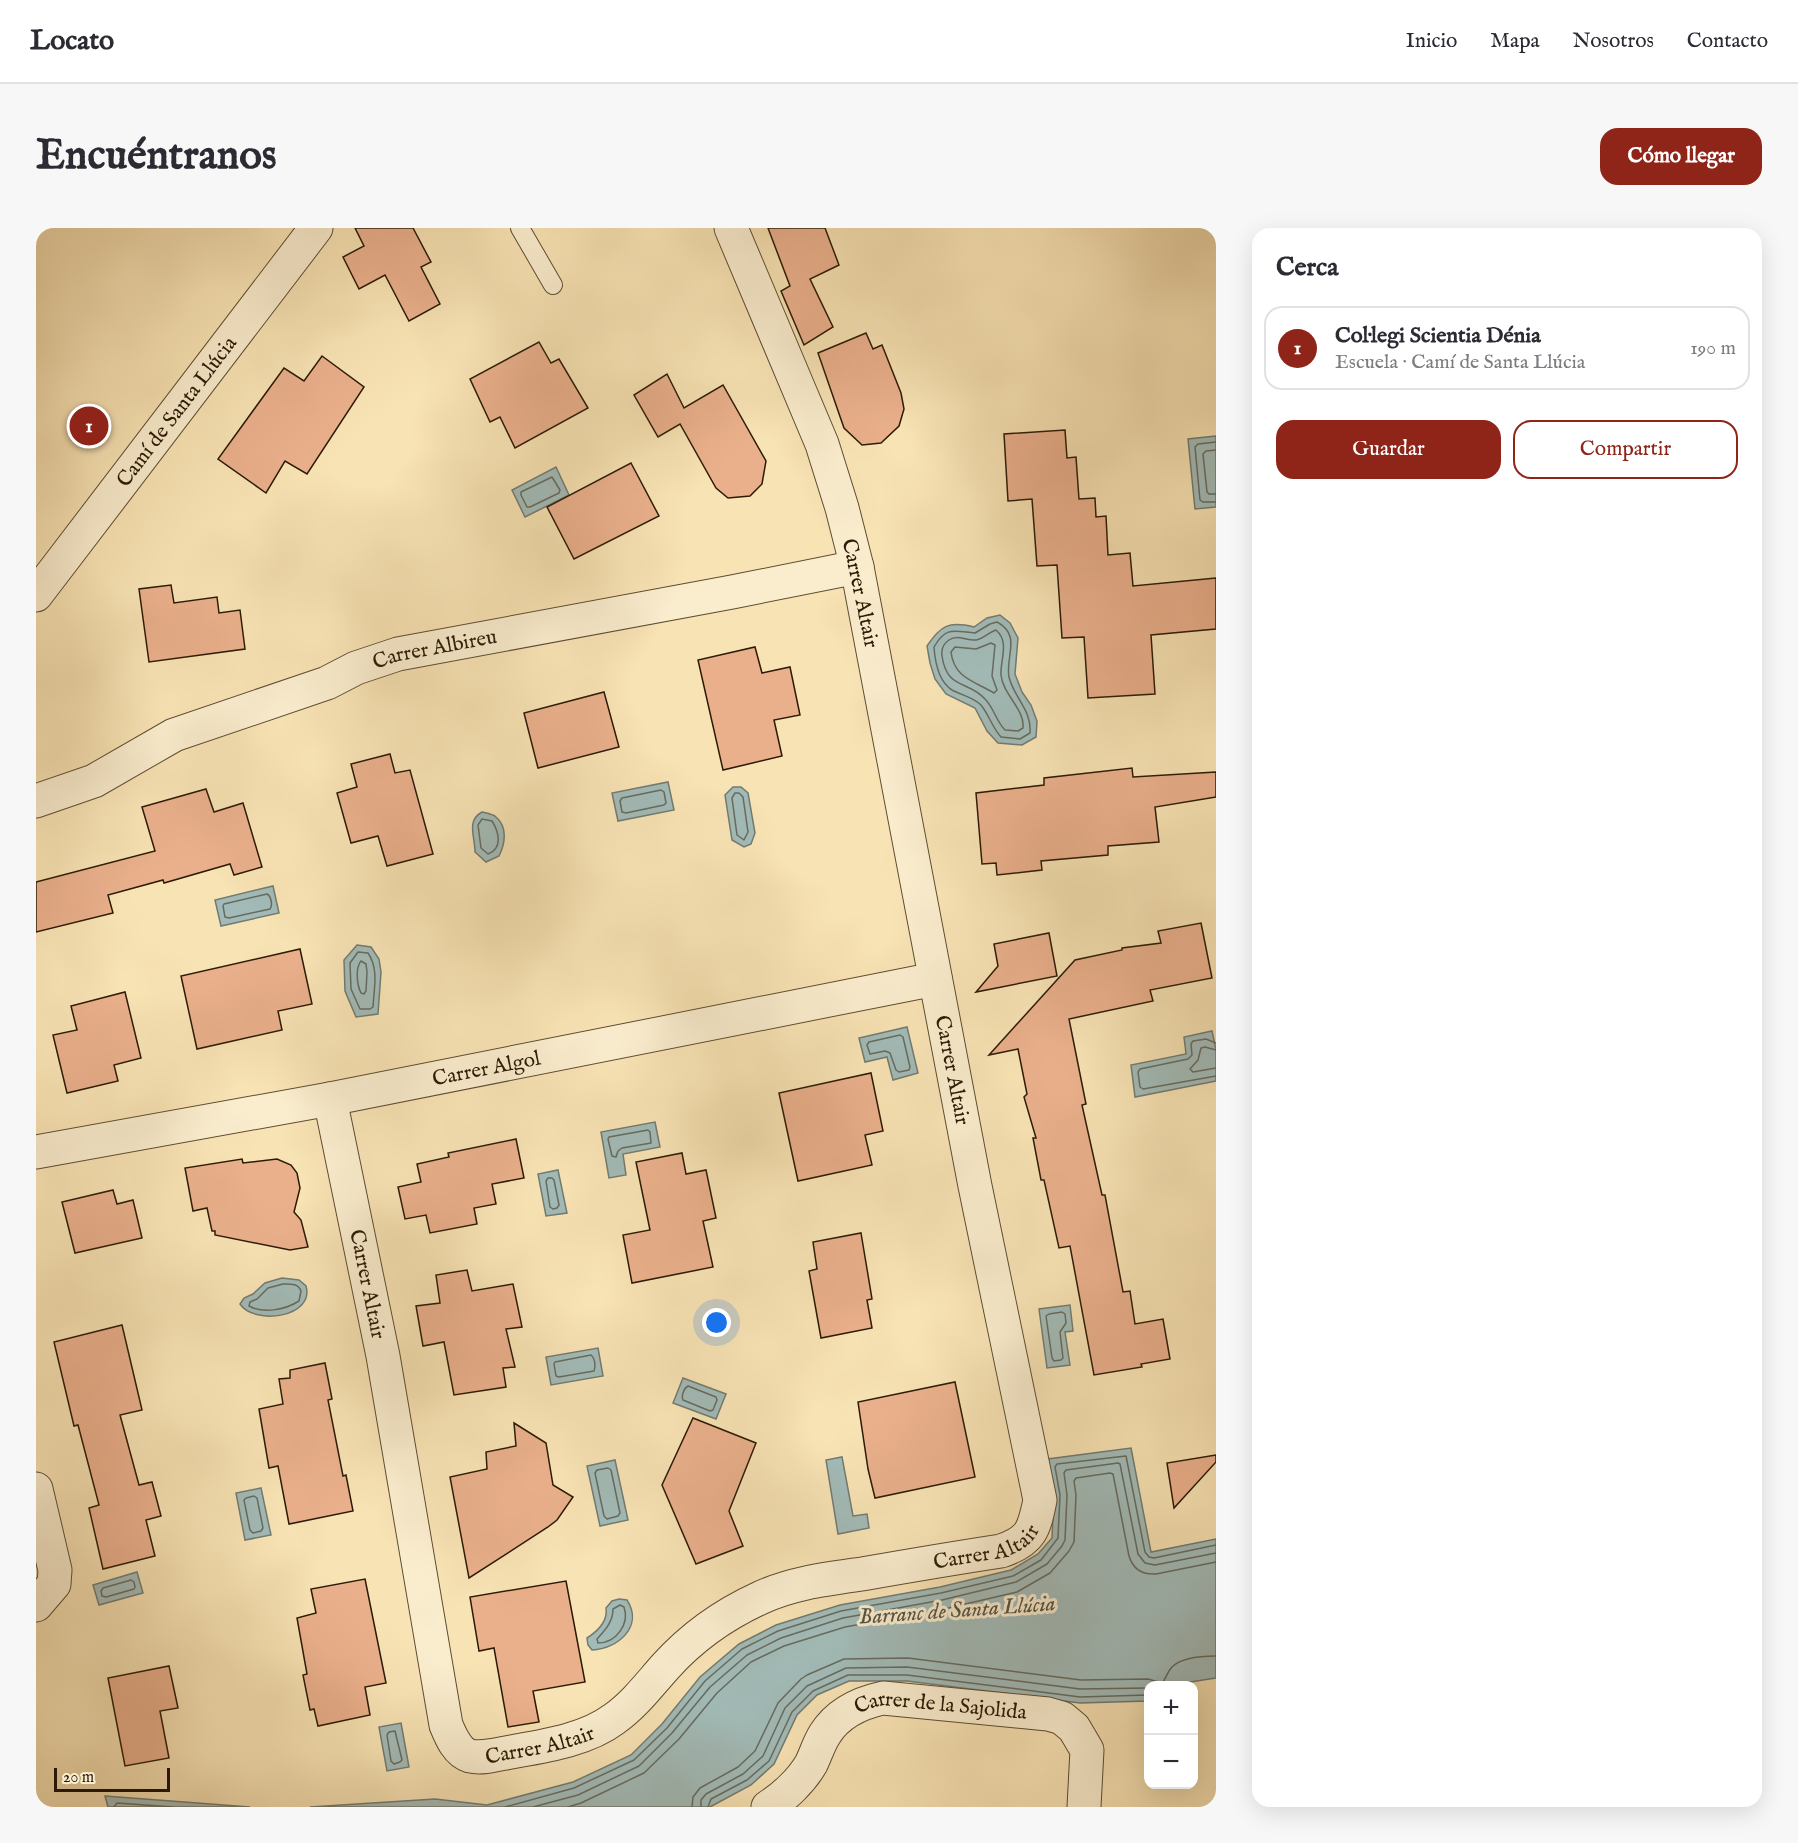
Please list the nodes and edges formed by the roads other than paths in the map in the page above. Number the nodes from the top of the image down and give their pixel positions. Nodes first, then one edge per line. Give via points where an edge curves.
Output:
1 (316, 228) edge
2 (520, 228) edge
3 (732, 228) edge
4 (553, 285) dead end
5 (857, 567) junction
6 (36, 595) edge
7 (36, 801) edge
8 (935, 979) junction
9 (330, 1099) junction
10 (36, 1152) edge
11 (36, 1489) edge
12 (36, 1605) edge
13 (768, 1807) edge
14 (1084, 1807) edge

1 - 6 street, Camí de Santa Llúcia
2 - 4 lane
3 - 5 street, Carrer Altair via 822,444
5 - 7 street, Carrer Albireu via 398,654 327,683 174,735 94,781
5 - 8 street, Carrer Altair
8 - 9 street, Carrer Algol
8 - 9 street, Carrer Altair via 1040,1500 1031,1532 1019,1545 1001,1551 795,1585 761,1598 726,1616 683,1648 614,1720 576,1738 535,1748 469,1756 459,1749 446,1725 383,1356
9 - 10 street, Carrer Algol
11 - 12 street via 55,1570 54,1584
13 - 14 street, Carrer de la Sajolida via 790,1790 810,1766 836,1720 863,1702 883,1698 1062,1718 1082,1738 1087,1750

